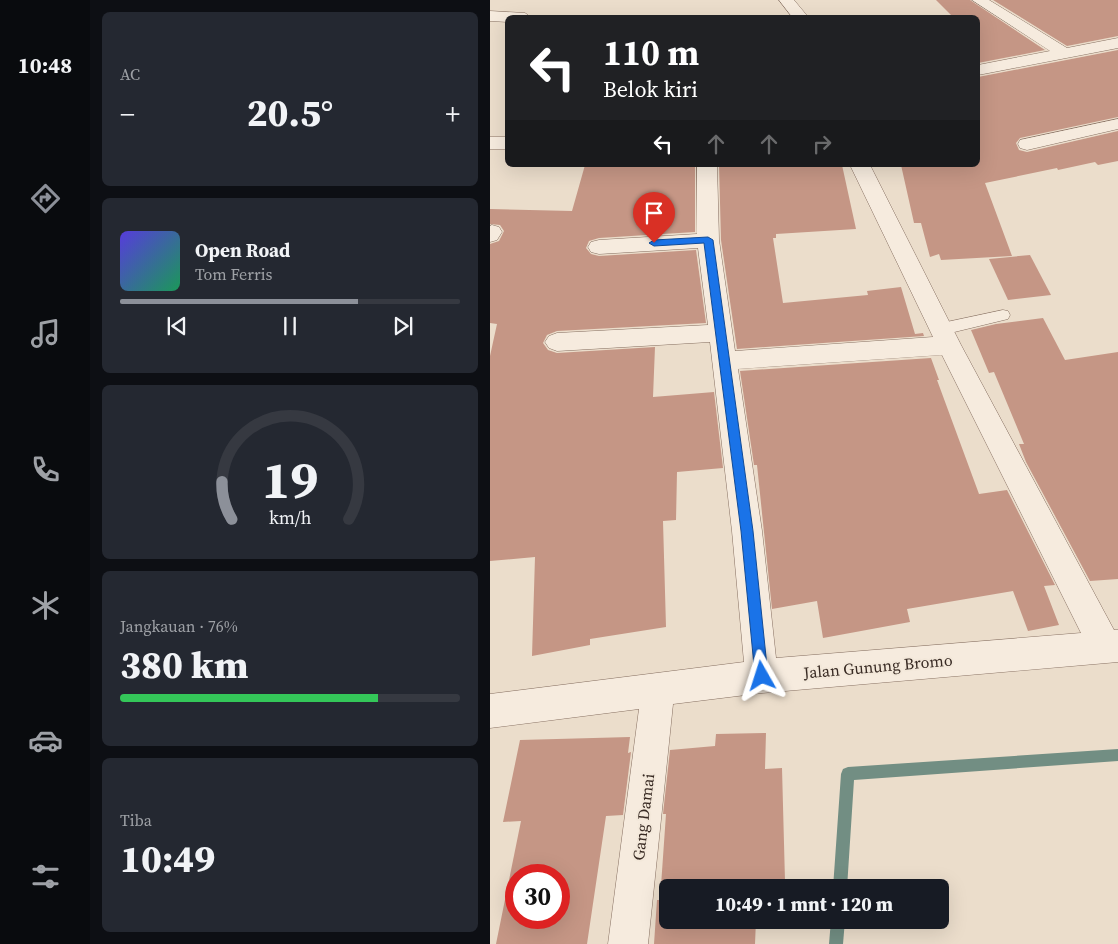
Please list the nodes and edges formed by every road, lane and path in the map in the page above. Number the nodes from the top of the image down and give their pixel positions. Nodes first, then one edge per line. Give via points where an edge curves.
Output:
1 (504, 0) edge
2 (786, 0) edge
3 (979, 0) edge
4 (490, 15) edge
5 (799, 15) edge
6 (505, 16) edge
7 (1118, 43) edge
8 (1064, 53) junction
9 (980, 70) edge
10 (1118, 124) edge
11 (490, 143) edge
12 (505, 143) edge
13 (1027, 144) dead end
14 (707, 167) edge
15 (861, 167) edge
16 (708, 240) junction
17 (599, 247) dead end
18 (1003, 315) dead end
19 (721, 334) junction
20 (945, 337) junction
21 (557, 342) dead end
22 (724, 361) junction
23 (1112, 646) edge
24 (762, 676) junction
25 (658, 689) junction
26 (490, 711) edge
27 (628, 944) edge

1 - 4 street
2 - 5 street
3 - 8 street
4 - 6 street
7 - 8 street
8 - 9 street
10 - 13 street
11 - 12 street
14 - 16 street
15 - 20 street
16 - 17 street
16 - 19 street
18 - 20 lane
19 - 21 street
19 - 22 street
20 - 22 street
20 - 23 street
22 - 24 street
23 - 24 street, Jalan Gunung Bromo
24 - 25 street, Jalan Gunung Bromo
25 - 26 street, Jalan Gunung Bromo
25 - 27 street, Gang Damai

